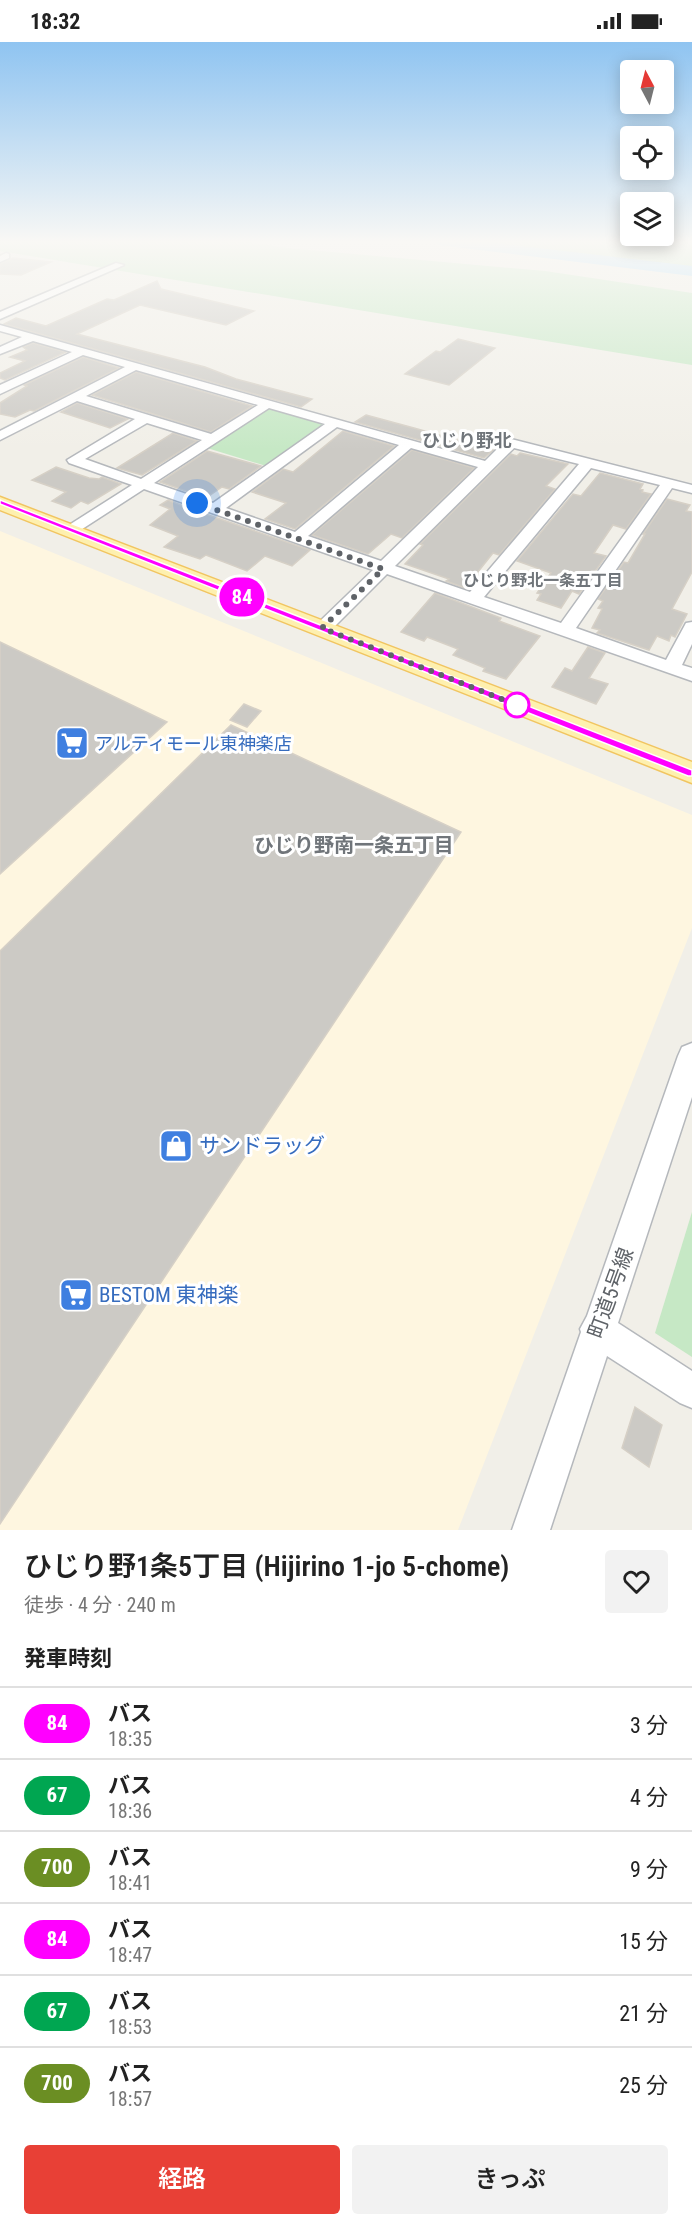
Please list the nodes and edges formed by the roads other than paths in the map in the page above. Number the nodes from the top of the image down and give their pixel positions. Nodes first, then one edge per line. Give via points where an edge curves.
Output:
1 (19, 310) edge
2 (0, 319) edge
3 (32, 337) junction
4 (0, 351) edge
5 (82, 351) junction
6 (135, 366) junction
7 (0, 390) edge
8 (76, 396) junction
9 (267, 404) junction
10 (146, 418) junction
11 (336, 423) junction
12 (1, 435) edge
13 (212, 439) junction
14 (409, 443) junction
15 (588, 463) junction
16 (488, 466) junction
17 (669, 483) junction
18 (142, 484) junction
19 (692, 489) edge
20 (0, 503) edge
21 (215, 509) junction
22 (71, 530) junction
23 (297, 538) junction
24 (383, 569) junction
25 (473, 599) junction
26 (692, 627) edge
27 (322, 628) junction
28 (565, 631) junction
29 (670, 668) junction
30 (692, 675) edge
31 (692, 773) edge
32 (692, 1056) edge
33 (597, 1329) junction
34 (692, 1390) edge
35 (531, 1530) edge

1 - 2 street
2 - 3 street
3 - 4 street
3 - 5 street
5 - 6 street
5 - 7 street
6 - 8 street
6 - 9 street
8 - 10 street
8 - 12 street
9 - 11 street
9 - 13 street
10 - 13 street
10 - 18 street via 74,460
11 - 14 street
11 - 21 street
13 - 18 street
14 - 16 street
14 - 23 street
15 - 16 street via 511,443
15 - 17 street
15 - 25 street
16 - 24 street
17 - 19 street
17 - 28 street
18 - 21 street
18 - 22 street
20 - 22 main road
21 - 23 street
22 - 27 main road
23 - 24 street
24 - 25 street
24 - 27 street
25 - 28 street
26 - 29 street
27 - 31 main road
28 - 29 street
29 - 30 street
32 - 33 street, 町道5号線
33 - 34 street
33 - 35 street, 町道5号線

